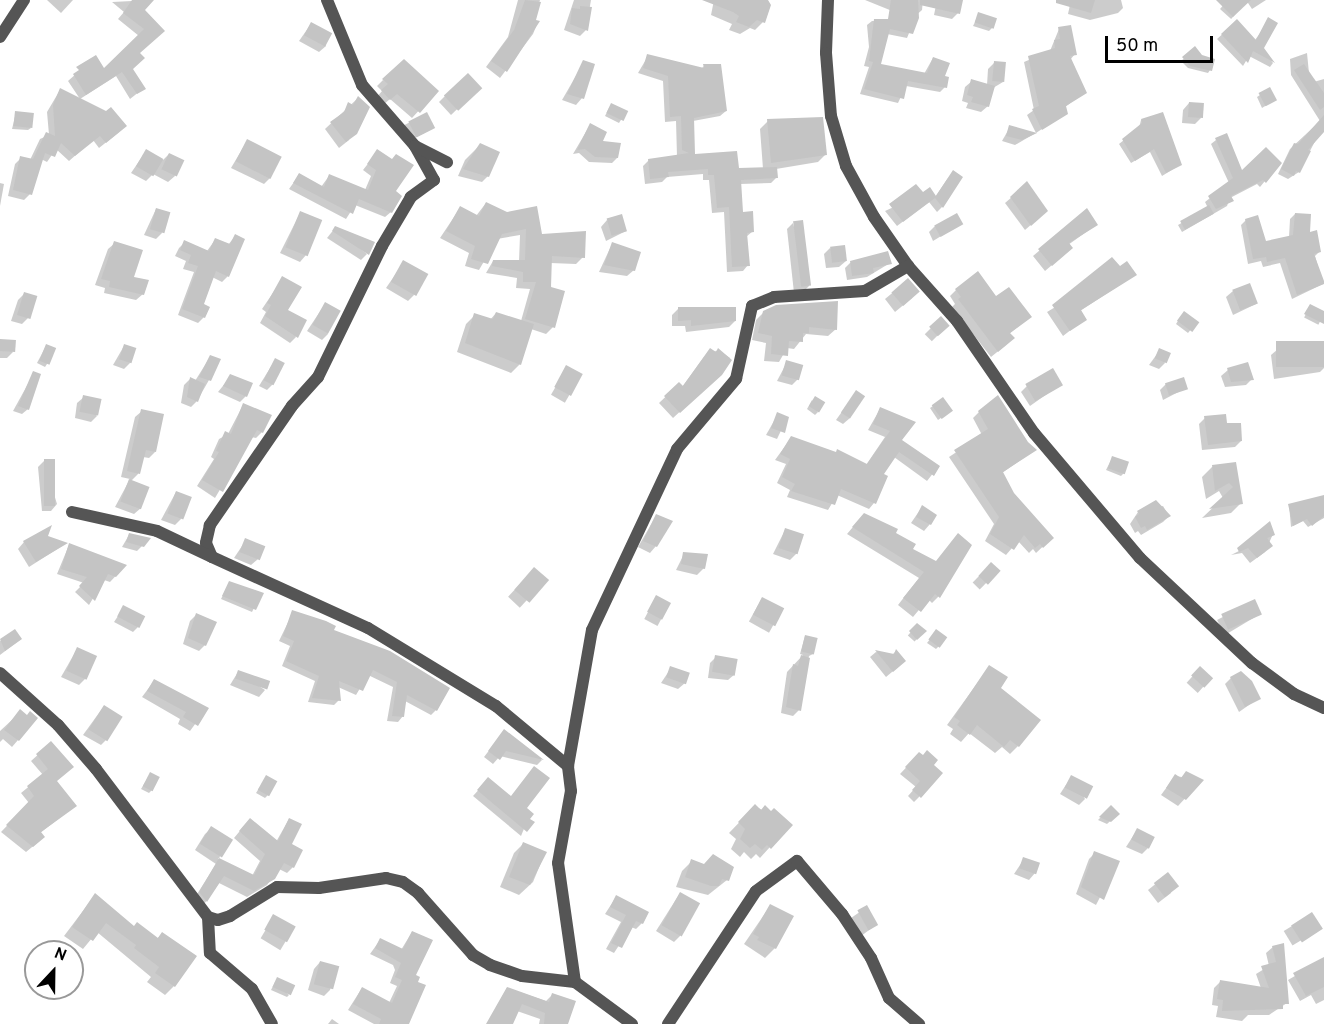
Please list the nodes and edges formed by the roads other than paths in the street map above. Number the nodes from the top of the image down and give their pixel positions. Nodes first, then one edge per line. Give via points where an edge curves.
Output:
1 (24, 0) edge
2 (327, 0) edge
3 (828, 0) edge
4 (0, 37) edge
5 (415, 146) junction
6 (447, 162) dead end
7 (908, 266) junction
8 (72, 512) dead end
9 (212, 557) junction
10 (0, 673) edge
11 (1324, 708) edge
12 (568, 766) junction
13 (208, 917) junction
14 (575, 982) junction
15 (272, 1024) edge
16 (632, 1024) edge
17 (668, 1024) edge
18 (919, 1024) edge

1 - 4 street
2 - 5 street via 362,85
3 - 7 street via 826,53 831,116 846,166 874,217
5 - 6 street
5 - 9 street via 434,180 411,197 382,246 318,377 292,406 210,525 206,543
7 - 11 street via 957,321 1034,433 1132,549 1186,605 1252,663 1294,694
7 - 12 street via 865,291 774,297 752,306 736,379 677,449 592,630
8 - 9 street via 157,531
9 - 12 street via 368,628 496,706
10 - 13 street via 58,725 96,769
12 - 14 street via 571,791 558,863
13 - 14 street via 218,920 230,916 277,887 319,888 386,878 403,882 418,893 473,955 490,965 522,976
13 - 15 street via 210,953 252,989
14 - 16 street
17 - 18 street via 756,891 797,861 842,914 871,958 889,998

